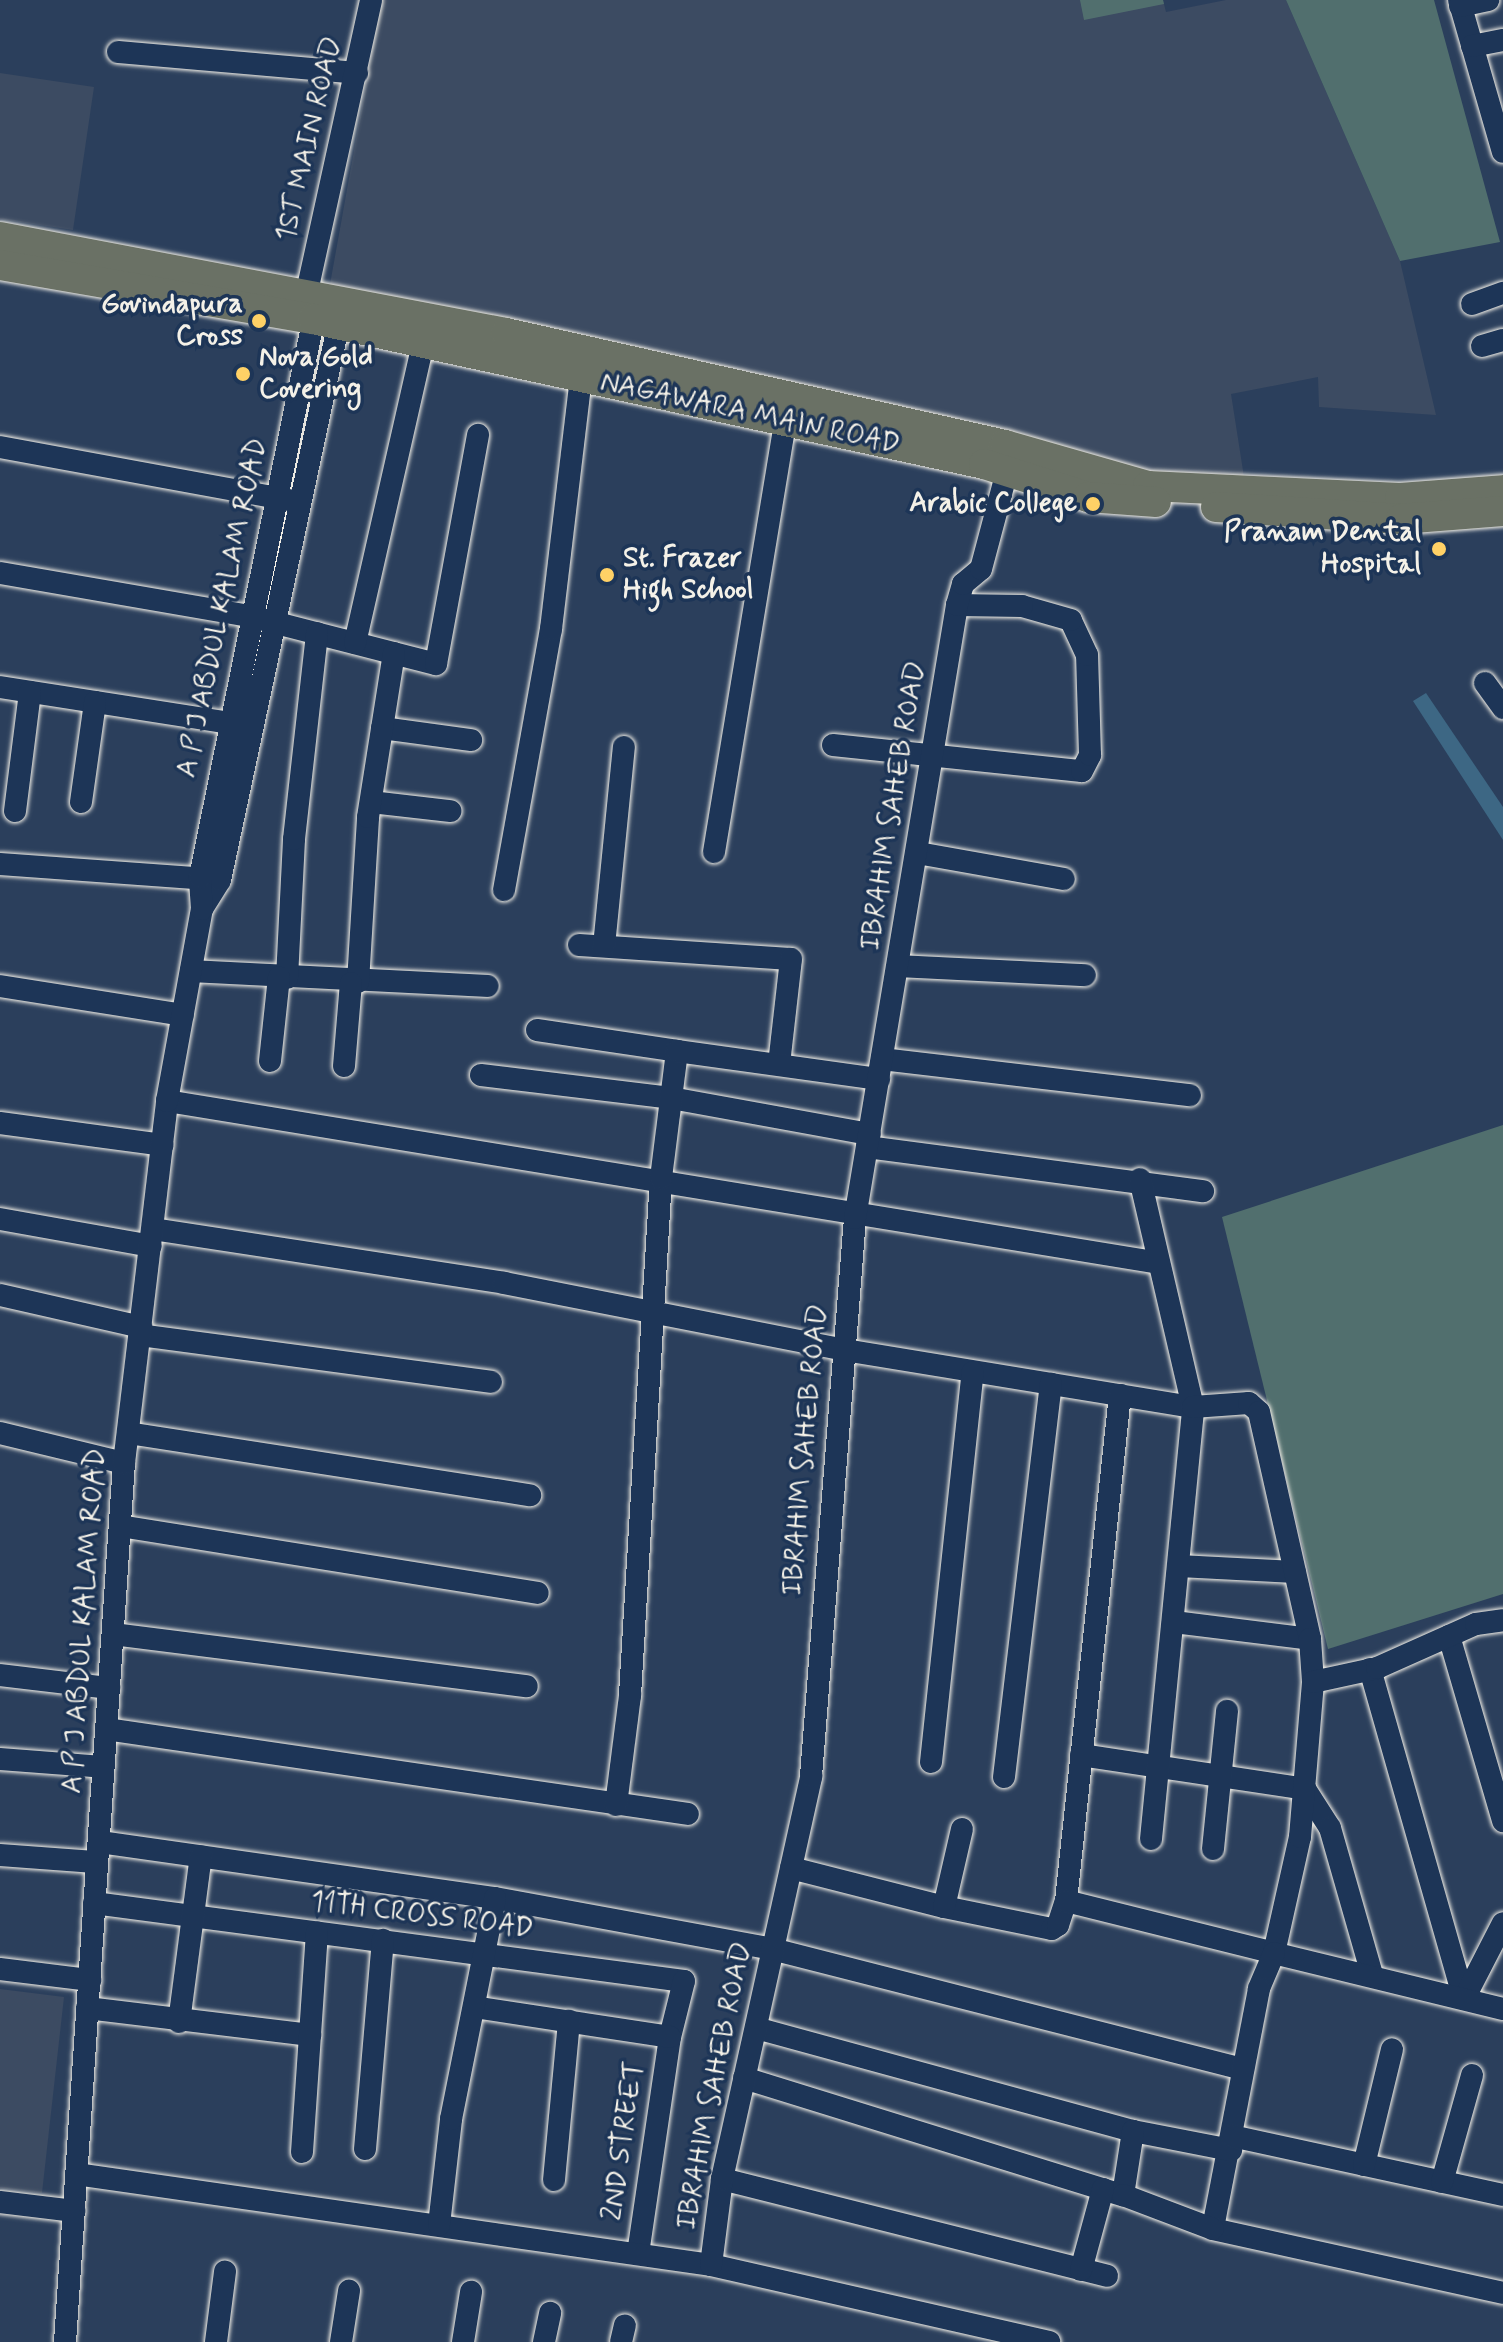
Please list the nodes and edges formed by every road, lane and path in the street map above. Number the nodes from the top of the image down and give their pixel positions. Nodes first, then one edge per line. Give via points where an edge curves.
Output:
1 (371, 0) edge
2 (1488, 0) edge
3 (1460, 3) edge
4 (1503, 40) edge
5 (1472, 46) junction
6 (118, 52) dead end
7 (357, 73) junction
8 (1500, 128) edge
9 (1503, 152) edge
10 (0, 237) edge
11 (0, 265) edge
12 (1503, 293) edge
13 (1472, 304) dead end
14 (325, 306) junction
15 (423, 344) junction
16 (581, 378) junction
17 (785, 423) junction
18 (478, 435) dead end
19 (944, 445) junction
20 (0, 447) edge
21 (1007, 471) junction
22 (1503, 490) edge
23 (287, 499) junction
24 (1503, 511) edge
25 (0, 573) edge
26 (957, 605) junction
27 (249, 616) junction
28 (273, 622) junction
29 (317, 633) junction
30 (355, 643) junction
31 (394, 653) junction
32 (1485, 683) dead end
33 (0, 687) edge
34 (30, 692) junction
35 (95, 702) junction
36 (1503, 708) edge
37 (240, 724) junction
38 (382, 728) junction
39 (471, 740) dead end
40 (833, 745) dead end
41 (624, 747) dead end
42 (934, 758) junction
43 (81, 802) dead end
44 (371, 802) junction
45 (15, 811) dead end
46 (450, 811) dead end
47 (714, 852) dead end
48 (918, 853) junction
49 (0, 864) edge
50 (210, 879) junction
51 (1064, 879) dead end
52 (504, 890) dead end
53 (579, 945) dead end
54 (604, 946) junction
55 (898, 966) junction
56 (191, 971) junction
57 (1085, 975) dead end
58 (283, 978) junction
59 (355, 983) junction
60 (0, 986) edge
61 (488, 986) dead end
62 (183, 1015) junction
63 (537, 1030) dead end
64 (677, 1051) junction
65 (270, 1061) dead end
66 (779, 1064) junction
67 (344, 1066) dead end
68 (881, 1069) junction
69 (481, 1075) dead end
70 (1190, 1095) dead end
71 (671, 1098) junction
72 (167, 1101) junction
73 (0, 1123) edge
74 (869, 1140) junction
75 (163, 1145) junction
76 (661, 1178) junction
77 (1140, 1179) junction
78 (1203, 1191) dead end
79 (855, 1218) junction
80 (0, 1219) edge
81 (152, 1238) junction
82 (1159, 1263) junction
83 (0, 1295) edge
84 (654, 1314) junction
85 (140, 1331) junction
86 (844, 1350) junction
87 (973, 1372) junction
88 (491, 1382) dead end
89 (1051, 1384) junction
90 (1120, 1395) junction
91 (1193, 1407) junction
92 (0, 1433) edge
93 (128, 1433) junction
94 (124, 1463) junction
95 (530, 1495) dead end
96 (120, 1526) junction
97 (1179, 1566) junction
98 (1295, 1572) junction
99 (538, 1593) dead end
100 (1503, 1620) edge
101 (1174, 1622) junction
102 (113, 1634) junction
103 (1449, 1636) junction
104 (1310, 1639) junction
105 (1370, 1669) junction
106 (0, 1675) edge
107 (1313, 1682) junction
108 (527, 1686) dead end
109 (109, 1688) junction
110 (1227, 1711) dead end
111 (106, 1729) junction
112 (1081, 1755) junction
113 (0, 1759) edge
114 (931, 1762) dead end
115 (103, 1767) junction
116 (1158, 1768) junction
117 (1004, 1777) dead end
118 (1221, 1777) junction
119 (1305, 1789) junction
120 (616, 1805) junction
121 (688, 1814) dead end
122 (1503, 1821) edge
123 (962, 1829) dead end
124 (1151, 1839) dead end
125 (1213, 1849) dead end
126 (97, 1852) junction
127 (0, 1855) edge
128 (201, 1856) junction
129 (791, 1868) junction
130 (495, 1898) junction
131 (1066, 1901) junction
132 (94, 1903) junction
133 (944, 1907) junction
134 (193, 1914) junction
135 (1503, 1923) edge
136 (317, 1933) junction
137 (383, 1940) junction
138 (772, 1949) junction
139 (481, 1953) junction
140 (1274, 1953) junction
141 (0, 1969) edge
142 (1372, 1974) junction
143 (90, 1980) junction
144 (1464, 1999) junction
145 (474, 2007) junction
146 (87, 2008) junction
147 (1503, 2009) edge
148 (569, 2021) junction
149 (179, 2022) junction
150 (756, 2028) junction
151 (310, 2035) junction
152 (670, 2037) junction
153 (1392, 2049) dead end
154 (1242, 2069) junction
155 (1472, 2075) dead end
156 (744, 2078) junction
157 (1133, 2131) junction
158 (1231, 2143) junction
159 (365, 2149) dead end
160 (302, 2152) dead end
161 (1364, 2165) junction
162 (76, 2174) junction
163 (722, 2179) junction
164 (554, 2180) dead end
165 (1442, 2182) junction
166 (1502, 2190) edge
167 (1113, 2192) junction
168 (0, 2202) edge
169 (74, 2211) junction
170 (439, 2225) junction
171 (1213, 2229) junction
172 (638, 2253) junction
173 (711, 2265) junction
174 (1081, 2270) junction
175 (225, 2272) dead end
176 (1107, 2276) dead end
177 (349, 2291) dead end
178 (471, 2292) dead end
179 (1503, 2293) edge
180 (550, 2313) dead end
181 (1043, 2341) edge
182 (65, 2342) edge
183 (216, 2342) edge
184 (341, 2342) edge
185 (463, 2342) edge
186 (544, 2342) edge

1 - 7 street, 1ST MAIN ROAD
2 - 3 street
3 - 5 street
4 - 5 street
5 - 8 street
6 - 7 street
7 - 14 street, 1ST MAIN ROAD
8 - 9 street
10 - 14 main road, NAGAWARA MAIN ROAD
11 - 14 main road, NAGAWARA MAIN ROAD
12 - 13 street
14 - 15 main road, NAGAWARA MAIN ROAD
14 - 19 main road
14 - 23 street, A P J ABDUL KALAM ROAD
15 - 16 main road, NAGAWARA MAIN ROAD
15 - 30 street
16 - 17 main road, NAGAWARA MAIN ROAD
16 - 52 street via 551,629
17 - 19 main road, NAGAWARA MAIN ROAD
17 - 47 street
18 - 31 street via 436,664
19 - 21 main road, NAGAWARA MAIN ROAD
19 - 22 main road via 1148,486 1400,498
20 - 23 street
21 - 24 main road, NAGAWARA MAIN ROAD via 1103,499 1401,519
21 - 26 street via 981,569 963,584
23 - 27 street, A P J ABDUL KALAM ROAD
23 - 28 street, A P J ABDUL KALAM ROAD
25 - 27 street
26 - 42 street, IBRAHIM SAHEB ROAD
26 - 42 street via 1022,606 1071,620 1087,655 1090,755 1082,771
27 - 28 street
27 - 37 street, A P J ABDUL KALAM ROAD
28 - 29 street
28 - 37 street, A P J ABDUL KALAM ROAD
29 - 30 street
29 - 58 street
30 - 31 street
31 - 38 street
32 - 36 street
33 - 34 street
34 - 35 street
34 - 45 street
35 - 37 street
35 - 43 street
37 - 50 street, A P J ABDUL KALAM ROAD
38 - 39 street
38 - 44 street
40 - 42 street
41 - 54 street
42 - 48 street, IBRAHIM SAHEB ROAD
44 - 46 street
44 - 59 street
48 - 51 street
48 - 55 street, IBRAHIM SAHEB ROAD
49 - 50 street
50 - 56 street, A P J ABDUL KALAM ROAD
53 - 54 street
54 - 66 street via 791,959
55 - 57 street
55 - 68 street, IBRAHIM SAHEB ROAD
56 - 58 street
56 - 62 street, A P J ABDUL KALAM ROAD
58 - 59 street
58 - 65 street
59 - 61 street
59 - 67 street
60 - 62 street
62 - 72 street, A P J ABDUL KALAM ROAD
63 - 64 street
64 - 66 street
64 - 71 street
66 - 68 street
68 - 70 street
68 - 74 street, IBRAHIM SAHEB ROAD
69 - 71 street
71 - 74 street
71 - 76 street
72 - 75 street, A P J ABDUL KALAM ROAD
72 - 76 street
73 - 75 street
74 - 77 street
74 - 79 street, IBRAHIM SAHEB ROAD
75 - 81 street, A P J ABDUL KALAM ROAD
76 - 79 street
76 - 84 street
77 - 78 street
77 - 82 street
79 - 82 street
79 - 86 street, IBRAHIM SAHEB ROAD
80 - 81 street
81 - 84 street via 504,1283
81 - 85 street, A P J ABDUL KALAM ROAD
82 - 91 street
83 - 85 street
84 - 86 street
84 - 120 street via 630,1695
85 - 88 street
85 - 93 street, A P J ABDUL KALAM ROAD
86 - 87 street
86 - 129 street, IBRAHIM SAHEB ROAD via 811,1776
87 - 89 street
87 - 114 street
89 - 90 street
89 - 117 street
90 - 91 street
90 - 112 street
91 - 97 street
91 - 98 street via 1255,1404
92 - 94 street
93 - 94 street, A P J ABDUL KALAM ROAD
93 - 95 street
94 - 96 street, A P J ABDUL KALAM ROAD
96 - 99 street
96 - 102 street, A P J ABDUL KALAM ROAD
97 - 98 street
97 - 101 street
98 - 104 street
100 - 103 street
101 - 104 street
101 - 116 street
102 - 108 street
102 - 109 street, A P J ABDUL KALAM ROAD
103 - 105 street
103 - 122 street
104 - 107 street
105 - 107 street
105 - 144 street
106 - 109 street
107 - 119 street
109 - 111 street, A P J ABDUL KALAM ROAD
110 - 118 street
111 - 115 street, A P J ABDUL KALAM ROAD
111 - 120 street
112 - 116 street
112 - 131 street
113 - 115 street
115 - 126 street, A P J ABDUL KALAM ROAD
116 - 118 street
116 - 124 street
118 - 119 street
118 - 125 street
119 - 140 street
119 - 142 street via 1330,1828
120 - 121 street
123 - 133 street
126 - 127 street
126 - 128 street
126 - 132 street, A P J ABDUL KALAM ROAD
128 - 130 street
128 - 134 street
129 - 133 street
129 - 138 street, IBRAHIM SAHEB ROAD
130 - 138 street
130 - 139 street
131 - 133 street via 1052,1929
131 - 140 street
132 - 134 street, 11TH CROSS ROAD
132 - 143 street, A P J ABDUL KALAM ROAD
134 - 136 street, 11TH CROSS ROAD
134 - 149 street
135 - 144 street
136 - 137 street, 11TH CROSS ROAD
136 - 151 street
137 - 139 street, 11TH CROSS ROAD
137 - 159 street
138 - 150 street, IBRAHIM SAHEB ROAD
138 - 154 street
139 - 145 street
139 - 152 street, 11TH CROSS ROAD via 684,1981
140 - 142 street
140 - 154 street
141 - 143 street
142 - 144 street
143 - 146 street, A P J ABDUL KALAM ROAD
144 - 147 street
145 - 148 street
145 - 170 street via 451,2119
146 - 149 street
146 - 162 street, A P J ABDUL KALAM ROAD
148 - 152 street
148 - 164 street
149 - 151 street
150 - 156 street, IBRAHIM SAHEB ROAD
150 - 157 street
151 - 160 street
152 - 172 street, 2ND STREET
153 - 161 street
154 - 158 street
155 - 165 street
156 - 163 street, IBRAHIM SAHEB ROAD
156 - 167 street
157 - 158 street
157 - 167 street
158 - 161 street
158 - 171 street
161 - 165 street
162 - 169 street, A P J ABDUL KALAM ROAD
162 - 170 street
163 - 173 street, IBRAHIM SAHEB ROAD
163 - 174 street
165 - 166 street
167 - 171 street
167 - 174 street
168 - 169 street
169 - 182 street, A P J ABDUL KALAM ROAD
170 - 172 street
171 - 179 street
172 - 173 street
173 - 181 street
174 - 176 street
175 - 183 street
177 - 184 street
178 - 185 street
180 - 186 street

